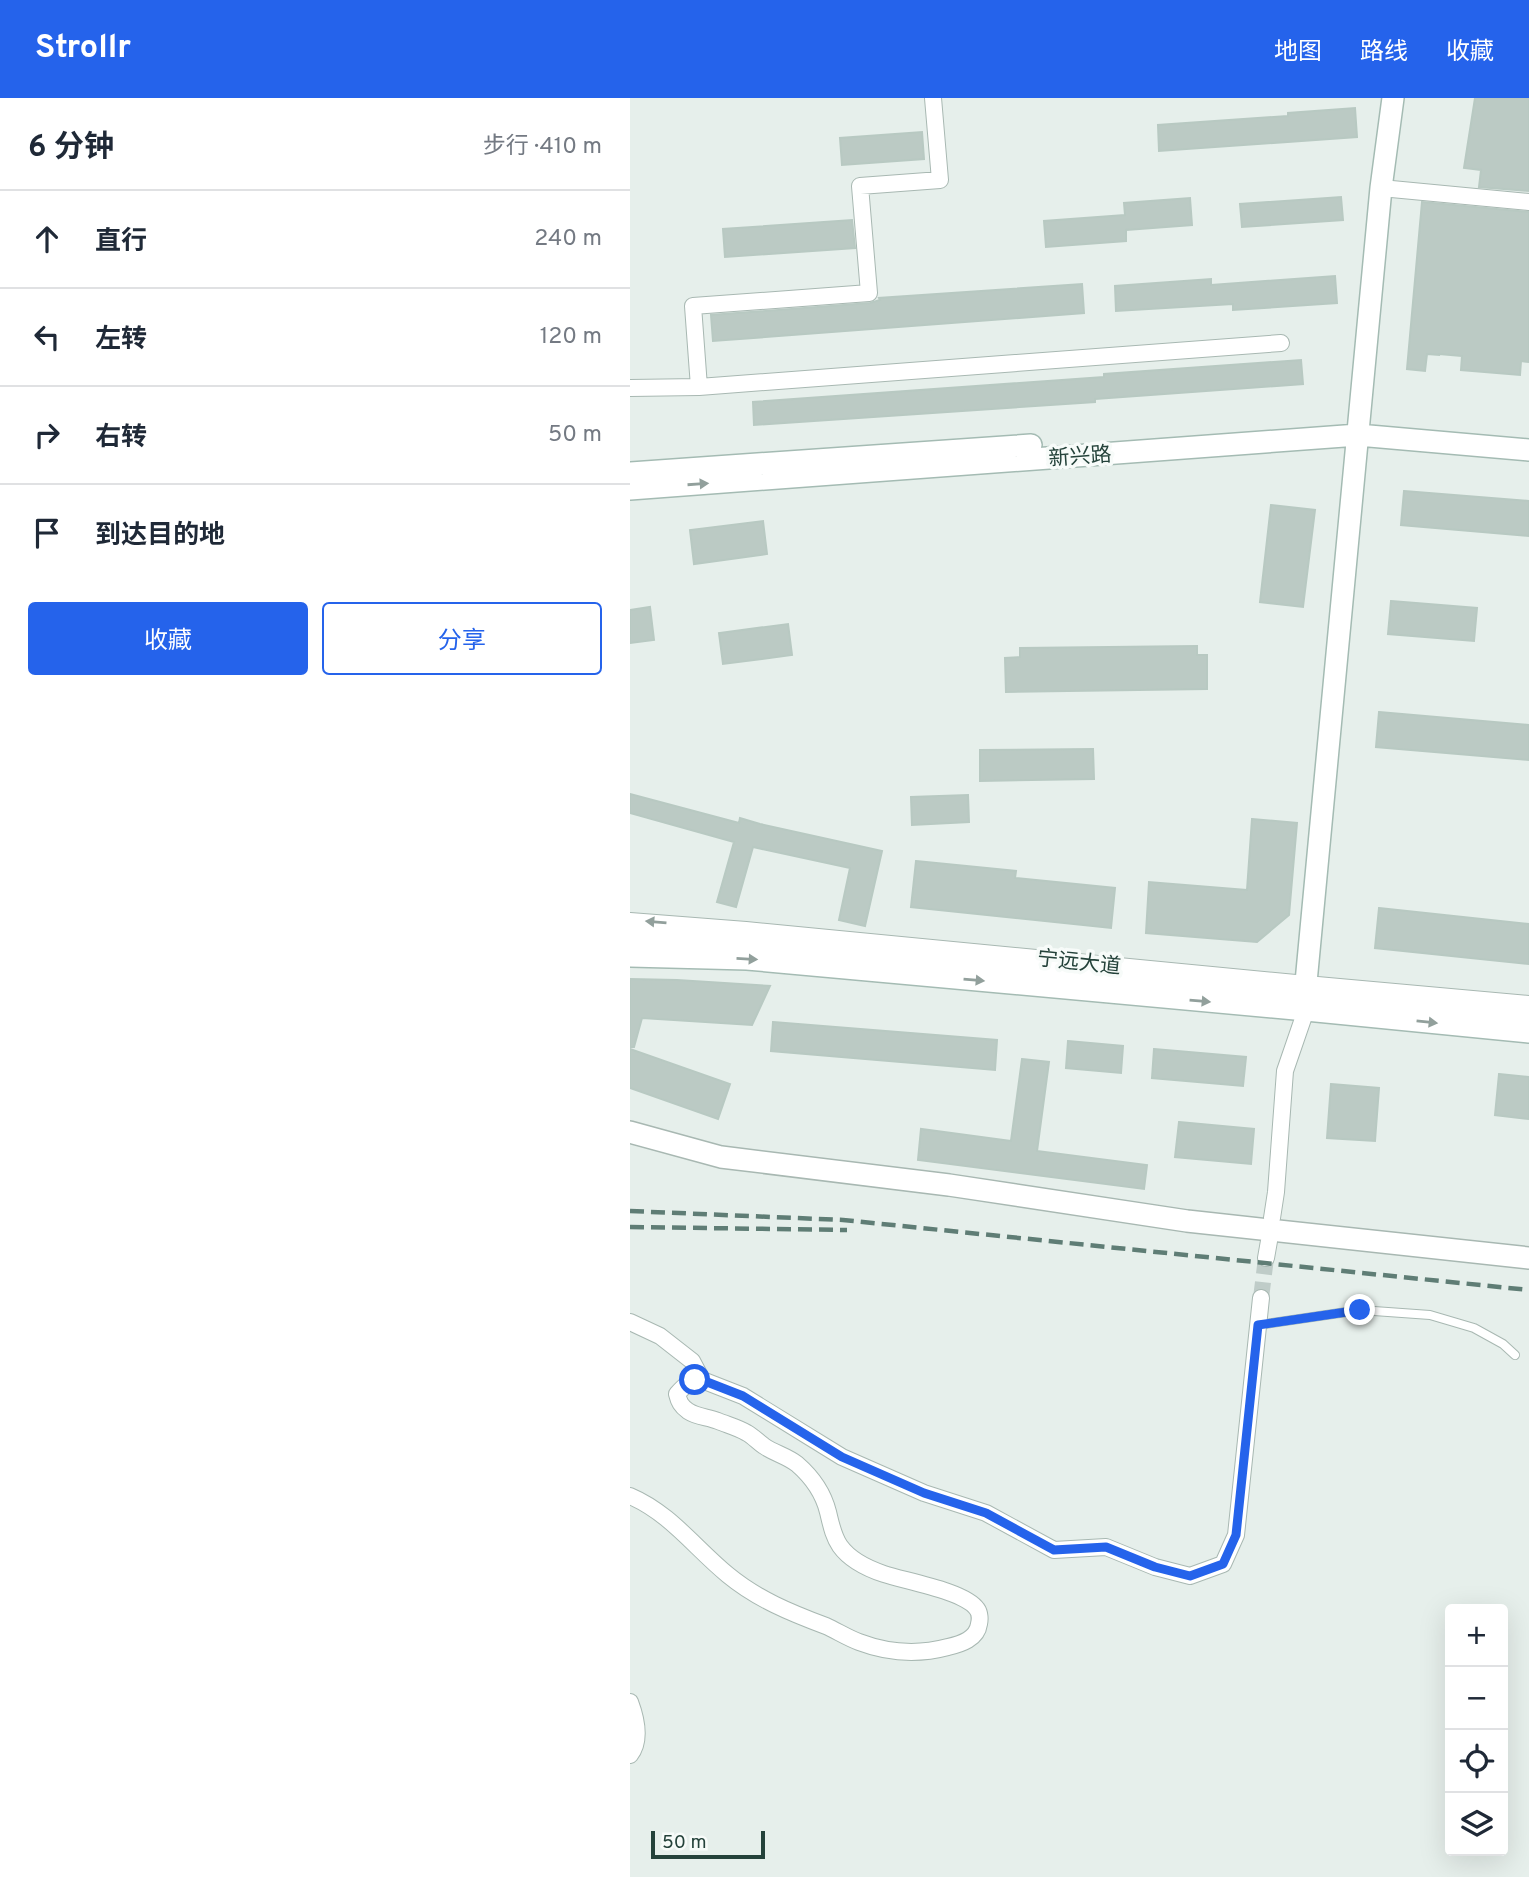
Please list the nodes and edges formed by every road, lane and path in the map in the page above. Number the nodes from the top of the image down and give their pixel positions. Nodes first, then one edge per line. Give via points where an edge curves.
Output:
1 (933, 98) edge
2 (1393, 98) edge
3 (1381, 188) junction
4 (1529, 202) edge
5 (1281, 343) dead end
6 (699, 387) junction
7 (630, 388) edge
8 (1358, 428) junction
9 (1529, 437) edge
10 (1529, 450) edge
11 (630, 472) edge
12 (630, 489) edge
13 (630, 921) edge
14 (630, 936) edge
15 (630, 956) edge
16 (1306, 996) junction
17 (1529, 1004) edge
18 (1529, 1015) edge
19 (1529, 1032) edge
20 (630, 1132) edge
21 (1272, 1218) dead end
22 (1269, 1241) dead end
23 (1266, 1258) tunnel mouth
24 (1529, 1258) edge
25 (1261, 1298) tunnel mouth
26 (630, 1322) edge
27 (1258, 1325) junction
28 (1515, 1355) dead end
29 (702, 1380) junction
30 (630, 1496) edge
31 (630, 1702) edge
32 (630, 1755) edge

1 - 6 street via 940,180 860,186 869,293 693,306
2 - 3 main road
3 - 4 street
3 - 8 main road
5 - 6 street
6 - 7 street
8 - 9 main road, 新兴路
8 - 10 main road, 新兴路
8 - 11 main road, 新兴路
12 -> 8 main road, 新兴路
8 - 16 main road
16 -> 13 street, 宁远大道 via 746,930
14 - 16 main road, 宁远大道 via 751,941
15 -> 16 main road, 宁远大道 via 747,959
16 - 17 street, 宁远大道
16 - 18 main road, 宁远大道
16 -> 19 main road, 宁远大道
16 - 21 street via 1285,1071
20 - 24 main road via 721,1157 1187,1220
22 - 23 street
25 - 27 street
26 - 29 street via 660,1336 692,1361
27 - 28 lane via 1360,1310 1430,1315 1474,1328
27 - 29 street via 1236,1535 1223,1564 1190,1576 1106,1547 1054,1550 986,1513 924,1493 842,1457 743,1396
29 - 30 street via 685,1385 677,1394 680,1404 747,1433 794,1462 818,1488 835,1536 850,1556 885,1574 924,1583 970,1602 978,1610 977,1632 968,1640 932,1651 883,1650 857,1642 769,1602 729,1576 674,1523
31 - 32 street via 637,1738

